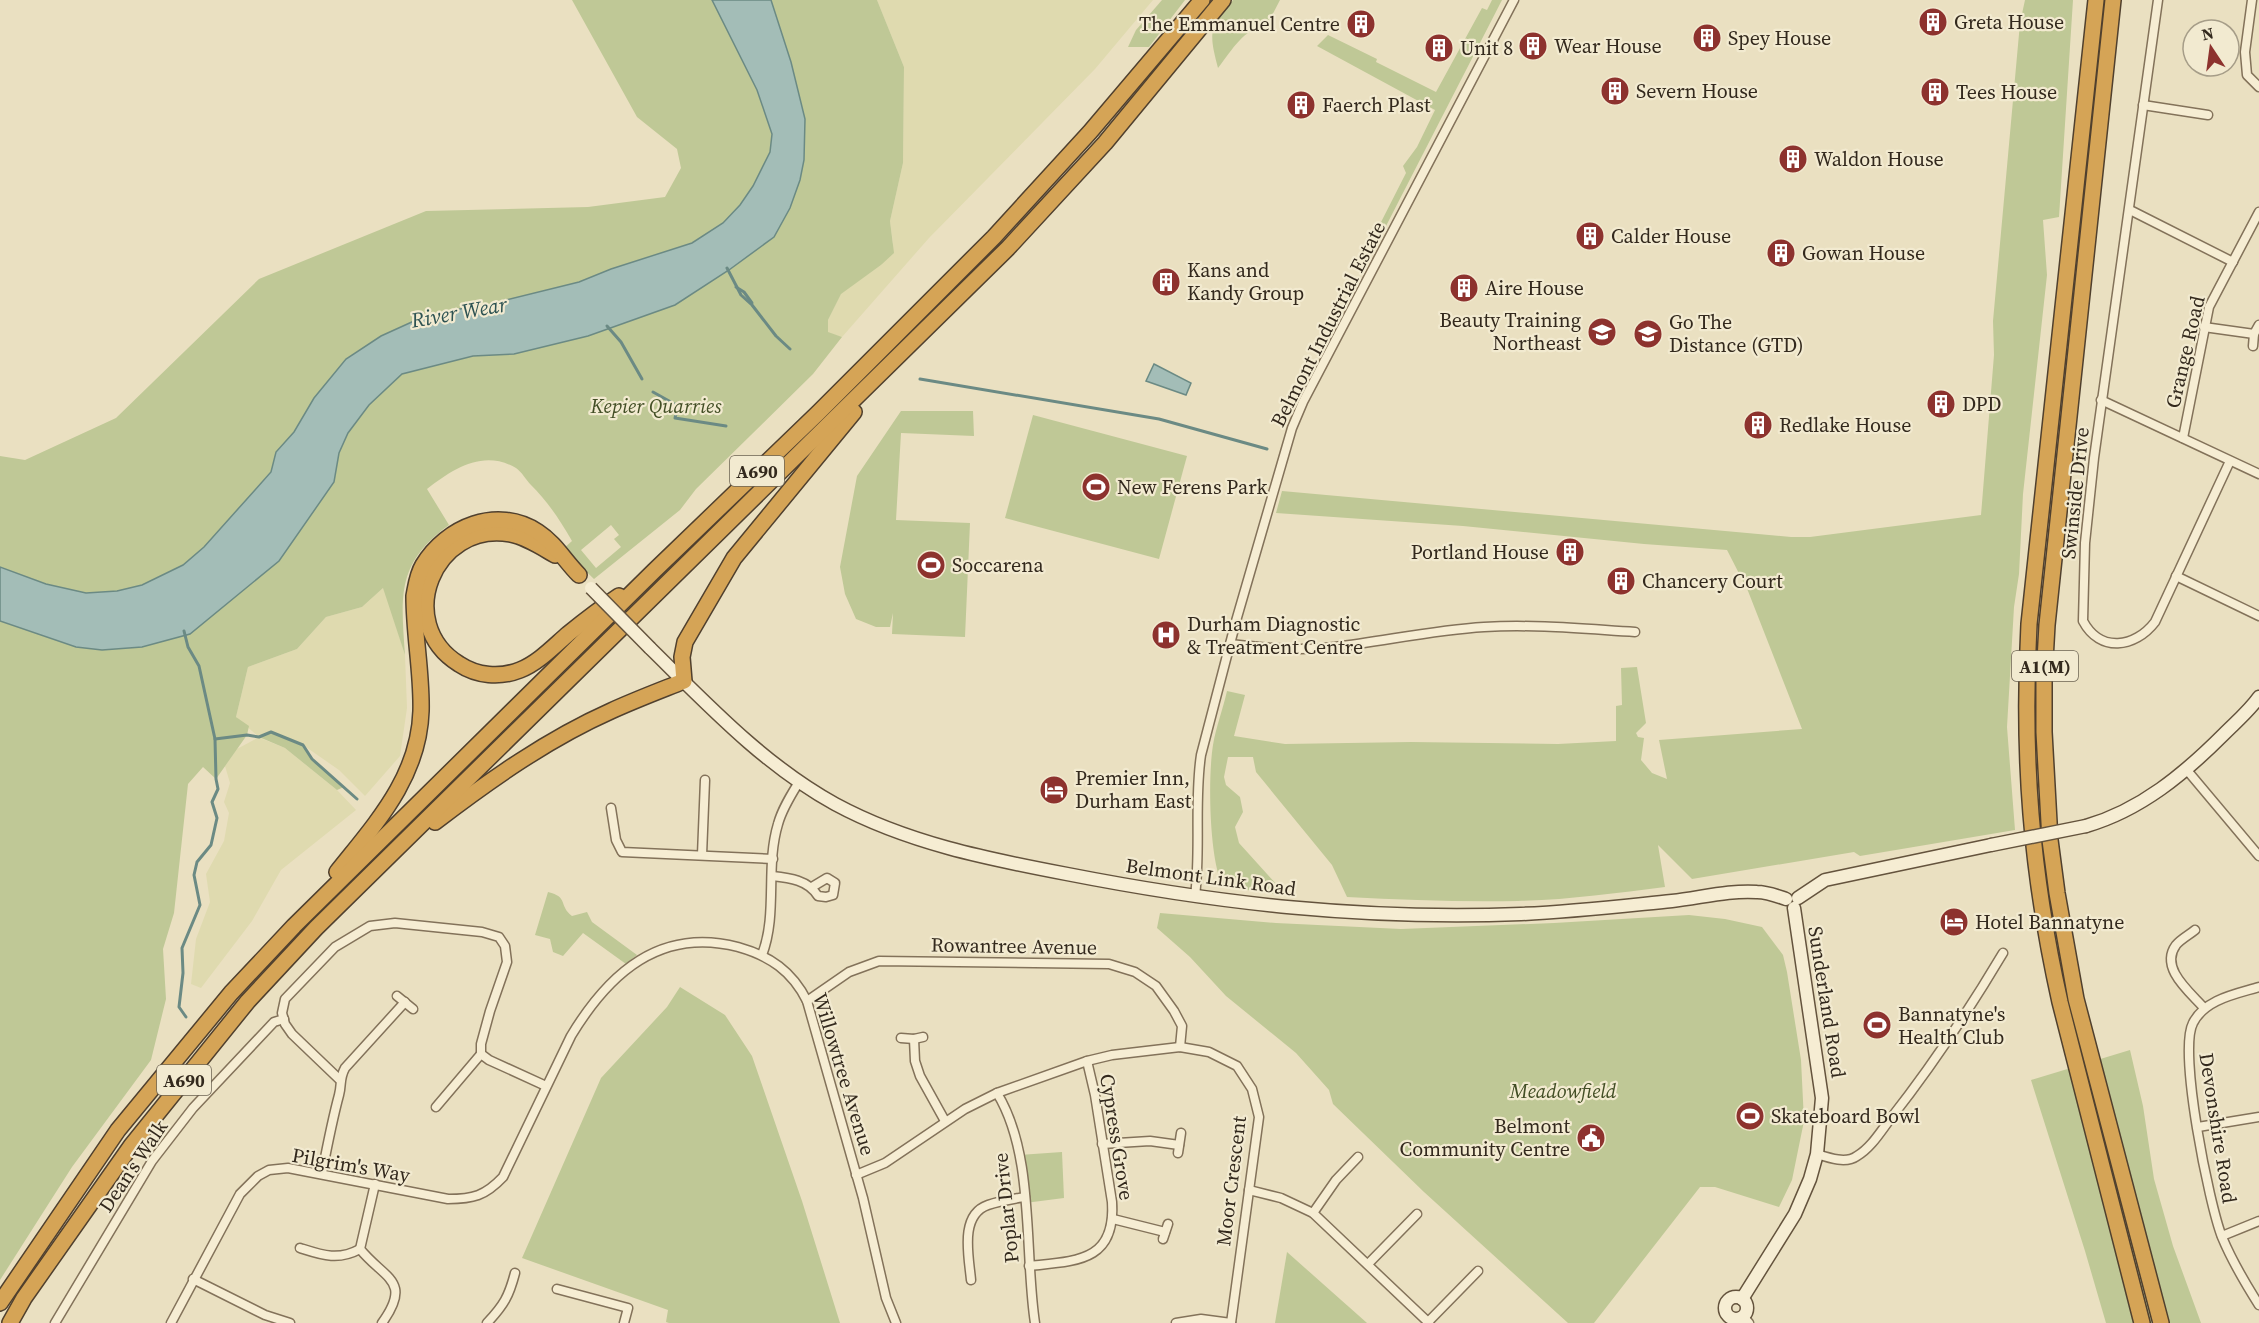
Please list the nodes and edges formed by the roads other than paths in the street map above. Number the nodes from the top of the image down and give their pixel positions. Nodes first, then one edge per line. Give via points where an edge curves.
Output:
1 (1202, 0) edge
2 (1223, 0) edge
3 (1514, 0) edge
4 (2094, 0) edge
5 (2115, 0) edge
6 (2158, 0) edge
7 (2253, 0) edge
8 (2247, 75) junction
9 (2259, 77) edge
10 (2259, 87) edge
11 (2143, 105) junction
12 (2208, 115) dead end
13 (2130, 210) junction
14 (2259, 212) edge
15 (2233, 262) junction
16 (931, 325) junction
17 (2259, 325) edge
18 (2204, 327) junction
19 (2254, 334) junction
20 (2253, 346) dead end
21 (2101, 400) junction
22 (2182, 438) junction
23 (2230, 461) junction
24 (2259, 474) edge
25 (566, 561) junction
26 (654, 571) junction
27 (579, 575) joint
28 (2176, 576) junction
29 (2259, 616) edge
30 (1635, 632) dead end
31 (1230, 644) junction
32 (684, 681) junction
33 (2259, 699) edge
34 (2186, 769) junction
35 (705, 780) dead end
36 (799, 782) junction
37 (611, 808) dead end
38 (702, 855) junction
39 (2259, 856) edge
40 (773, 859) junction
41 (386, 860) junction
42 (772, 876) junction
43 (812, 886) dead end
44 (1196, 896) junction
45 (1793, 901) junction
46 (294, 926) junction
47 (2194, 930) dead end
48 (2003, 953) dead end
49 (762, 955) junction
50 (2259, 987) edge
51 (397, 996) dead end
52 (807, 1001) junction
53 (405, 1002) junction
54 (2204, 1008) junction
55 (413, 1009) dead end
56 (284, 1019) junction
57 (901, 1038) dead end
58 (1180, 1047) junction
59 (481, 1054) junction
60 (1087, 1061) junction
61 (339, 1079) junction
62 (546, 1086) junction
63 (997, 1093) junction
64 (436, 1107) dead end
65 (2259, 1117) edge
66 (945, 1121) junction
67 (2198, 1127) junction
68 (1181, 1133) dead end
69 (1102, 1144) junction
70 (1817, 1154) junction
71 (1358, 1157) dead end
72 (322, 1173) junction
73 (856, 1174) junction
74 (375, 1184) junction
75 (1249, 1190) junction
76 (1025, 1197) junction
77 (1313, 1213) junction
78 (1417, 1214) dead end
79 (1113, 1219) junction
80 (2259, 1221) edge
81 (1165, 1231) dead end
82 (2222, 1236) junction
83 (300, 1248) dead end
84 (360, 1249) junction
85 (1368, 1264) junction
86 (1029, 1266) junction
87 (1478, 1271) dead end
88 (515, 1273) dead end
89 (193, 1279) junction
90 (971, 1280) dead end
91 (557, 1289) dead end
92 (1742, 1299) junction
93 (0, 1303) edge
94 (2259, 1305) edge
95 (263, 1319) edge
96 (1723, 1319) edge
97 (1746, 1320) edge
98 (10, 1323) edge
99 (55, 1323) edge
100 (171, 1323) edge
101 (290, 1323) edge
102 (382, 1323) edge
103 (488, 1323) edge
104 (624, 1323) edge
105 (896, 1323) edge
106 (1035, 1323) edge
107 (1176, 1323) edge
108 (1231, 1323) edge
109 (1429, 1323) edge
110 (2142, 1323) edge
111 (2161, 1323) edge

1 - 26 highway, A690 via 994,237
2 - 16 highway, A690 via 1105,142
3 - 31 street, Belmont Industrial Estate via 1303,402 1278,472
4 - 110 highway, A1(M) via 2029,624 2028,787 2050,960
5 - 111 highway, A1(M) via 2047,625 2046,775 2057,893 2074,989
6 - 11 street, Swinside Drive
7 - 8 street via 2245,52
8 - 9 street
8 - 10 street
11 - 12 street
11 - 13 street, Swinside Drive
13 - 15 street
13 - 21 street, Swinside Drive
14 - 15 street, Grange Road
15 - 18 street, Grange Road via 2209,307
16 - 32 highway via 734,558 685,642
16 - 41 highway, A690
17 - 19 street
18 - 19 street
18 - 22 street, Grange Road
19 - 20 street
21 - 22 street
21 - 28 street, Swinside Drive via 2085,543 2086,628 2109,643 2139,639 2155,622
22 - 23 street
23 - 24 street
23 - 28 street, Swinside Drive
25 - 26 highway via 528,539 510,534 491,533 456,546 442,558 426,592 425,611 439,646 452,660 485,674 521,669
25 - 27 highway
25 - 46 highway via 537,531 508,520 473,523 443,540 432,552 422,567 414,596 421,713 408,772 388,808
26 - 46 highway, A690
27 - 32 street, Belmont Link Road, bridge
28 - 29 street
30 - 31 street via 1496,626 1434,631 1335,647 1269,649
31 - 44 street, Belmont Industrial Estate via 1198,775
32 - 36 street, Belmont Link Road via 741,737
32 - 41 highway via 610,711 522,760
33 - 34 street
34 - 39 street
34 - 45 street, bridge via 2131,809 2086,826 1825,880
35 - 38 street
36 - 40 street via 778,824
36 - 44 street, Belmont Link Road via 863,818 911,837 1013,863
37 - 38 street via 622,852
38 - 40 street
40 - 42 street
41 - 98 highway, A690 via 316,928 233,1019 131,1146
42 - 43 street
42 - 49 street via 767,942
44 - 45 street, Belmont Link Road via 1320,911 1428,915 1522,914 1758,892
45 - 70 street, Sunderland Road via 1822,1098
46 - 93 highway, A690 via 231,993 118,1130
47 - 54 street via 2172,952 2171,965
48 - 70 street via 1957,1027 1869,1146 1851,1159
49 - 52 street, Willowtree Avenue via 792,977
49 - 62 street, Willowtree Avenue via 705,942 675,945 647,955 623,971 584,1014
50 - 54 street
51 - 53 street
52 - 58 street, Rowantree Avenue via 849,972 879,961 1109,964 1135,972 1156,986 1182,1026
52 - 73 street, Willowtree Avenue
53 - 55 street
53 - 61 street
54 - 67 street, Devonshire Road via 2192,1024 2189,1040
56 - 59 street via 285,999 335,948 370,926 395,923 482,932 499,937 507,962 490,1011
56 - 61 street via 291,1034
56 - 99 street, Dean's Walk via 274,1022 193,1108 152,1161
57 - 66 street via 919,1038 915,1061
58 - 60 street, Moor Crescent
58 - 75 street, Moor Crescent via 1209,1053 1237,1066 1252,1089 1259,1117
59 - 62 street
59 - 64 street
60 - 63 street, Moor Crescent
60 - 69 street, Cypress Grove
61 - 72 street
62 - 74 street, Pilgrim's Way via 503,1177 493,1188 467,1199 448,1199
63 - 66 street, Moor Crescent
63 - 76 street, Poplar Drive via 1011,1124
65 - 67 street
66 - 73 street, Moor Crescent via 885,1163
67 - 82 street, Devonshire Road via 2205,1179
68 - 69 street via 1179,1149 1142,1141
69 - 79 street, Cypress Grove
70 - 92 street, Sunderland Road via 1795,1214
71 - 77 street
72 - 74 street, Pilgrim's Way
72 - 89 street, Pilgrim's Way via 288,1168 258,1176 240,1194
73 - 105 street, Willowtree Avenue via 886,1298
74 - 84 street
75 - 77 street via 1281,1198
75 - 108 street, Moor Crescent
76 - 86 street, Poplar Drive
76 - 90 street via 986,1205 976,1212 969,1233
77 - 85 street
78 - 85 street
79 - 81 street
79 - 86 street, Cypress Grove via 1108,1238 1091,1256
80 - 82 street
82 - 94 street, Devonshire Road
83 - 84 street via 333,1257
84 - 102 street via 392,1280 396,1292
85 - 109 street
86 - 106 street, Poplar Drive
87 - 109 street
88 - 103 street via 503,1306
89 - 95 street
89 - 100 street, Pilgrim's Way
91 - 104 street via 628,1308
92 - 96 street, Sunderland Road via 1727,1302
92 - 97 street via 1748,1310
95 - 101 street
96 - 97 street
107 - 108 street via 1201,1319

